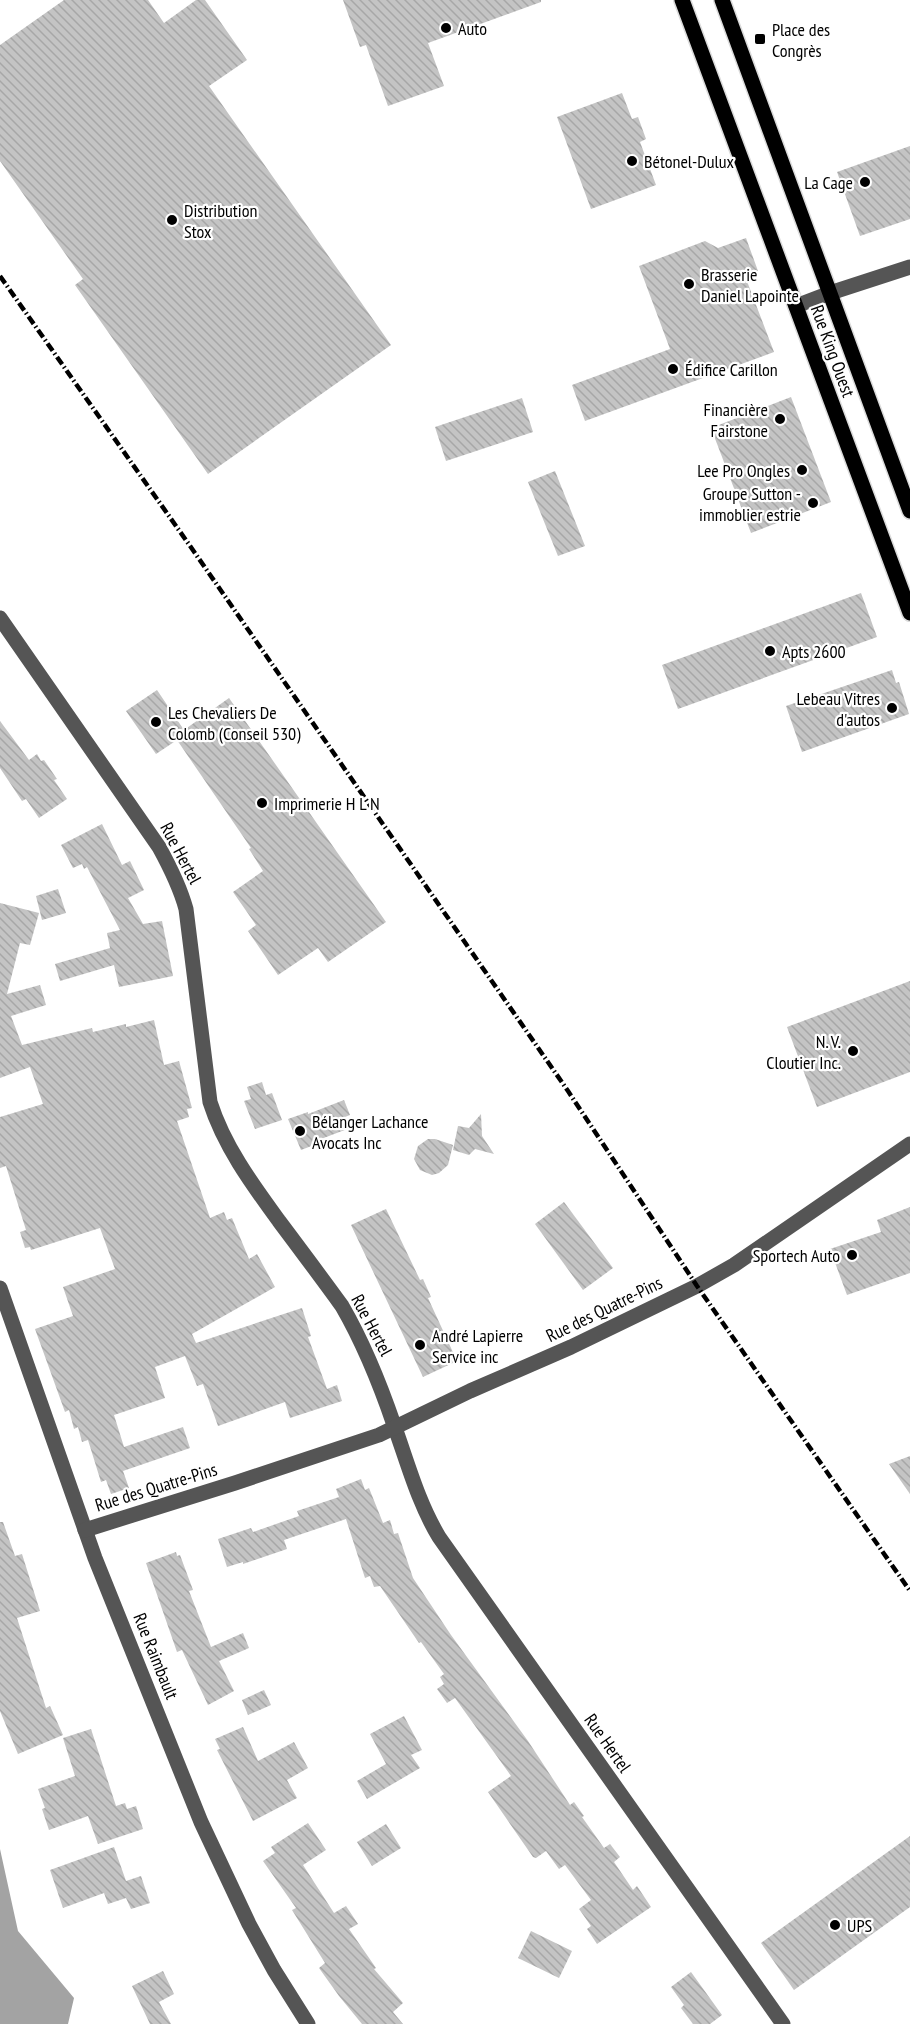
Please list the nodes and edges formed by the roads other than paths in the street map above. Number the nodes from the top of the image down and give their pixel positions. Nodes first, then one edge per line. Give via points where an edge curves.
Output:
1 (682, 0) edge
2 (722, 0) edge
3 (910, 267) edge
4 (830, 293) junction
5 (796, 306) junction
6 (910, 511) edge
7 (910, 613) edge
8 (0, 618) edge
9 (910, 1144) edge
10 (0, 1288) edge
11 (395, 1428) junction
12 (85, 1530) junction
13 (308, 2024) edge
14 (783, 2024) edge

1 - 5 main road, Rue King Ouest
2 - 4 main road, Rue King Ouest
3 - 4 street
4 - 5 street
4 - 6 main road, Rue King Ouest
5 - 7 main road, Rue King Ouest
8 - 11 street, Rue Hertel via 170,867 186,909 214,1116 251,1183 342,1306 373,1366
9 - 11 street, Rue des Quatre-Pins via 779,1235 697,1286
10 - 12 street, Rue Raimbault
11 - 12 street, Rue des Quatre-Pins
11 - 14 street, Rue Hertel via 416,1493 439,1537
12 - 13 street, Rue Raimbault via 225,1876 274,1970

